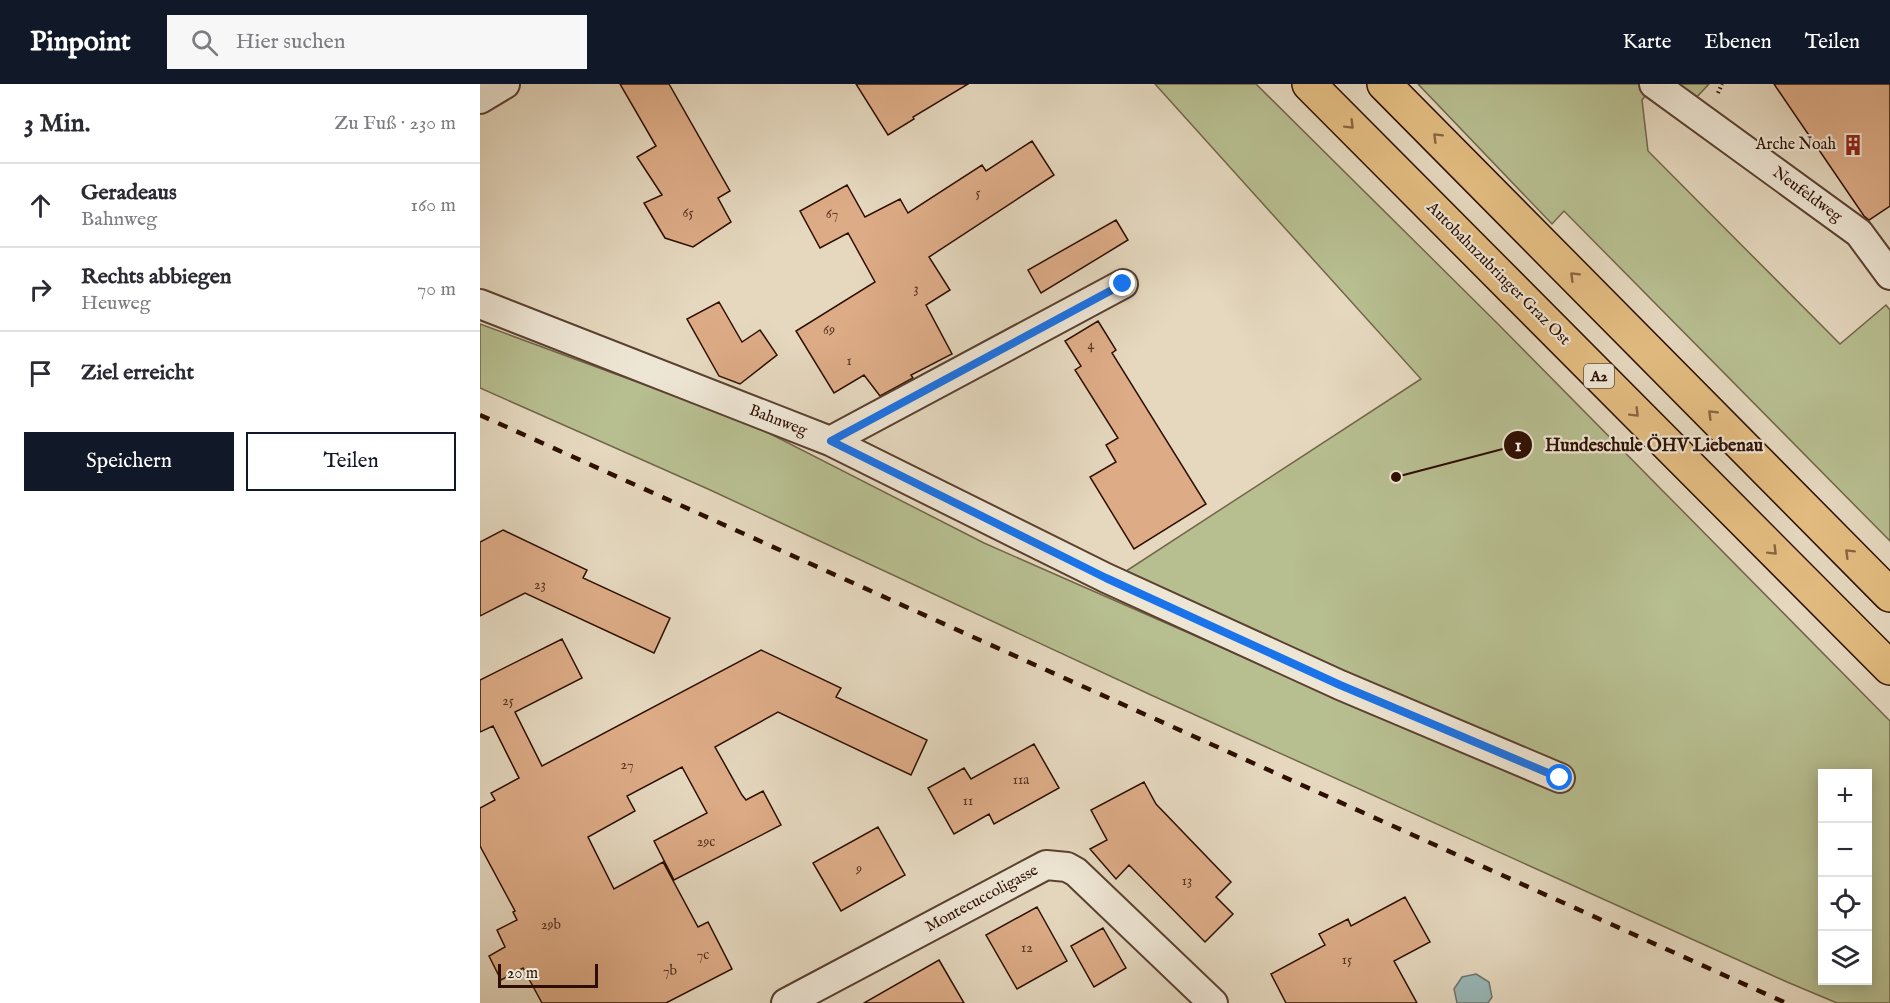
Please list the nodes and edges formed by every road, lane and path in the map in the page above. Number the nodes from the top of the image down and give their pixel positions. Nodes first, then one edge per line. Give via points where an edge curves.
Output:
1 (505, 84) edge
2 (1309, 84) edge
3 (1384, 84) edge
4 (1654, 84) edge
5 (480, 99) edge
6 (1890, 275) edge
7 (1123, 284) dead end
8 (480, 304) edge
9 (831, 441) junction
10 (1890, 595) edge
11 (1890, 668) edge
12 (1560, 778) dead end
13 (786, 1003) edge
14 (1213, 1003) edge

1 - 5 street
2 -> 11 highway, Autobahnzubringer Graz Ost / A2
10 -> 3 highway
4 - 6 street, Neufeldweg via 1859,233
7 - 9 street
8 - 9 street, Bahnweg
9 - 12 street, Bahnweg via 1106,578 1340,685
13 - 14 street, Montecuccoligasse via 1046,865 1076,872

